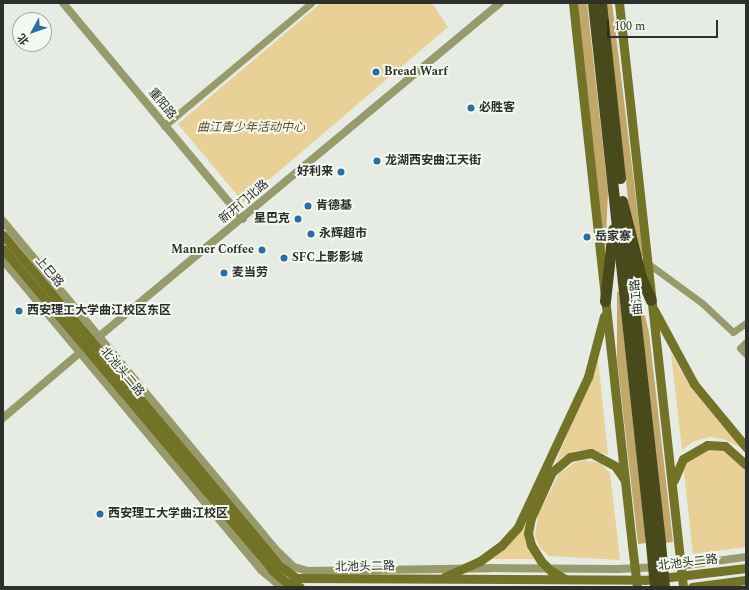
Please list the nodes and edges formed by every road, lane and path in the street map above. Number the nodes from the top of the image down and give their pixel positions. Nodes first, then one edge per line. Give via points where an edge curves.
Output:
1 (63, 3) edge
2 (311, 3) edge
3 (500, 3) edge
4 (573, 3) edge
5 (593, 3) edge
6 (601, 3) edge
7 (619, 3) edge
8 (164, 126) junction
9 (619, 204) junction
10 (243, 219) junction
11 (3, 221) edge
12 (3, 235) edge
13 (3, 249) edge
14 (3, 260) edge
15 (646, 262) junction
16 (651, 300) junction
17 (605, 301) junction
18 (746, 323) edge
19 (746, 342) edge
20 (89, 345) junction
21 (746, 354) edge
22 (3, 418) edge
23 (746, 448) edge
24 (746, 465) edge
25 (625, 483) junction
26 (673, 492) junction
27 (655, 543) junction
28 (746, 557) edge
29 (294, 567) junction
30 (465, 568) junction
31 (548, 568) junction
32 (746, 568) edge
33 (438, 579) junction
34 (570, 580) junction
35 (746, 580) edge
36 (284, 584) edge
37 (300, 587) edge
38 (637, 587) edge
39 (655, 587) edge
40 (664, 587) edge
41 (683, 587) edge
42 (692, 587) edge

1 - 8 street, 重阳路
2 - 8 street
3 - 10 street, 新开门北路
4 - 17 main road
5 - 9 highway, 曲江路
6 - 9 highway, 曲江路
7 - 15 main road, 曲江路
8 - 10 street, 重阳路
9 - 16 highway via 641,277
9 - 17 highway
9 - 27 highway, 曲江路
10 - 20 street, 新开门北路
11 - 20 street
12 - 20 main road, 上巳路
13 - 20 main road, 上巳路
14 - 20 street
15 - 16 main road, 曲江路
15 - 18 street via 702,303 733,332
16 - 23 main road via 687,374 701,395
16 - 26 main road, 曲江路
17 - 25 main road
17 - 30 main road via 601,332 588,377 523,519 500,546 480,561
19 - 21 street via 740,348
20 - 22 street, 新开门北路
20 - 29 street
20 - 36 main road, 北池头二路
24 - 26 main road via 725,446 713,444 700,447 680,463 674,477
25 - 31 main road via 615,466 591,453 575,454 556,466 528,529 534,551
25 - 38 main road, bridge
26 - 41 main road, 曲江路, bridge
27 - 39 highway, 曲江路, bridge
27 - 40 highway, 曲江路, bridge
28 - 31 street via 660,568
29 - 30 street via 308,571
29 - 36 street
30 - 31 street
30 - 33 main road
31 - 34 main road via 558,576
32 - 34 main road, 北池头二路 via 645,580
33 - 34 main road, 北池头二路
33 - 36 main road, 北池头二路 via 308,580
35 - 42 main road, 北池头二路
36 - 37 main road

